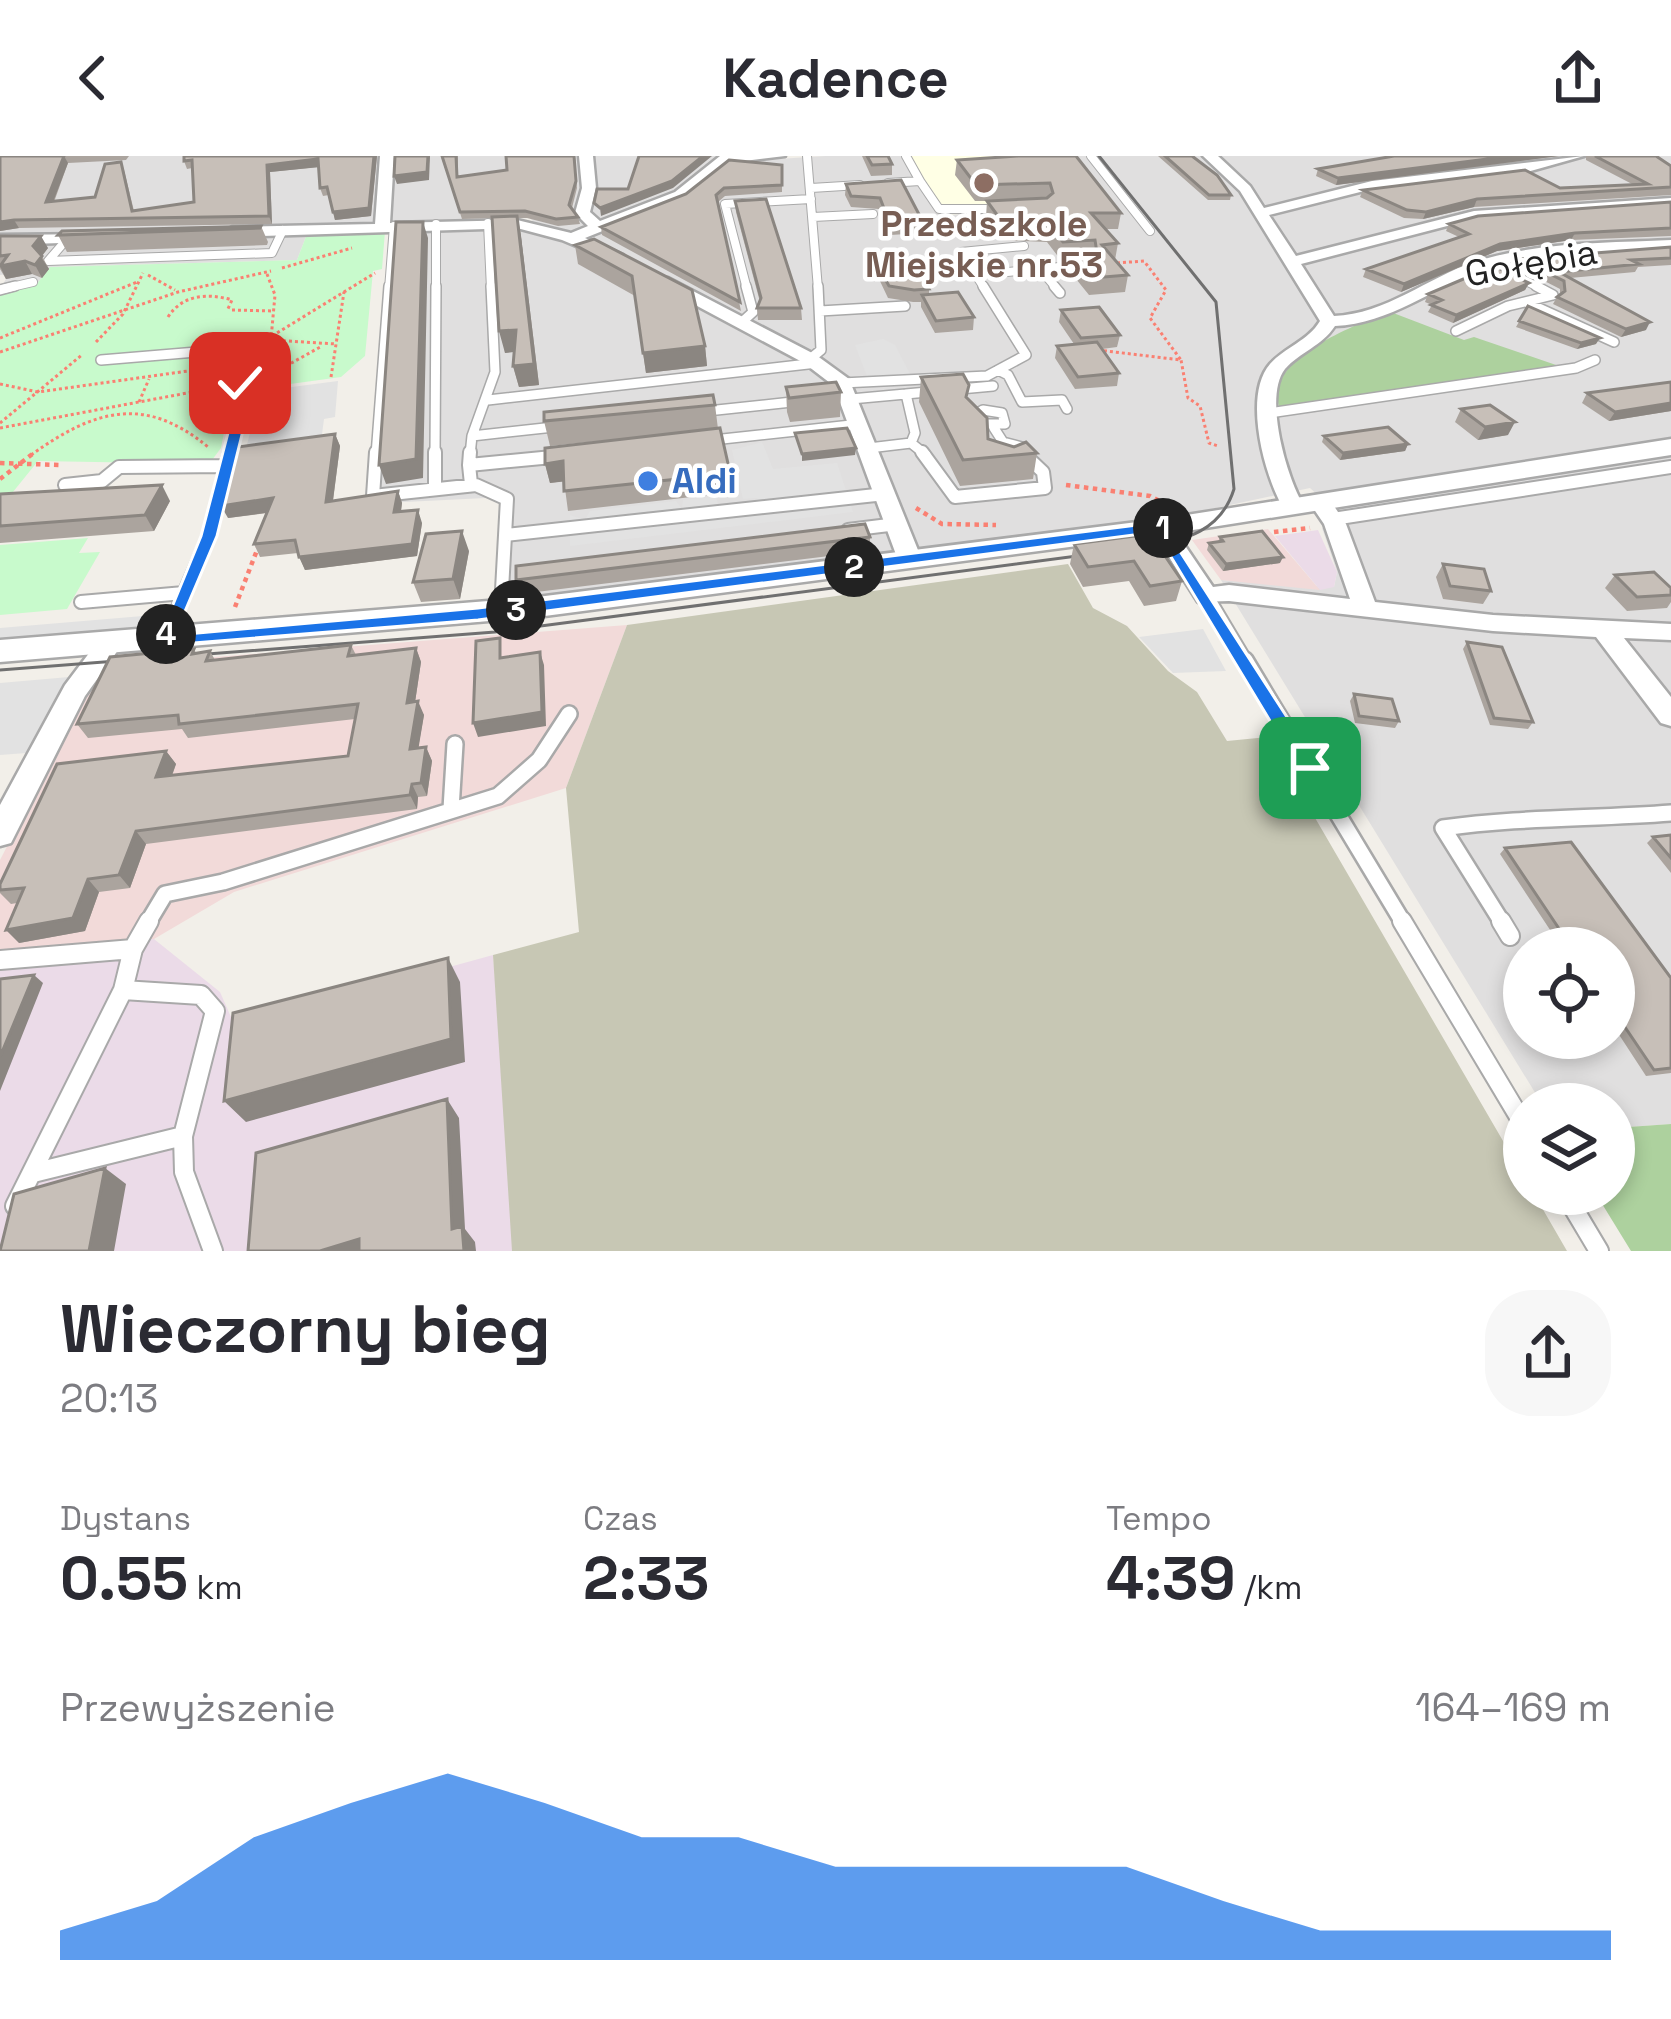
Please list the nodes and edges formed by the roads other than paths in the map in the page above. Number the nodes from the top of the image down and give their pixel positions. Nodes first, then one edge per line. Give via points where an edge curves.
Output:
1 (387, 156) edge
2 (586, 156) edge
3 (778, 156) edge
4 (807, 156) edge
5 (906, 156) edge
6 (1091, 156) edge
7 (1210, 156) edge
8 (1577, 156) edge
9 (728, 157) edge
10 (920, 181) junction
11 (811, 193) junction
12 (1671, 202) edge
13 (1022, 207) edge
14 (1261, 213) junction
15 (873, 214) edge
16 (813, 217) junction
17 (488, 223) junction
18 (436, 224) junction
19 (597, 226) junction
20 (389, 229) junction
21 (283, 230) junction
22 (1150, 231) dead end
23 (220, 232) edge
24 (111, 236) edge
25 (576, 236) junction
26 (68, 238) junction
27 (0, 240) edge
28 (1671, 245) edge
29 (1024, 246) edge
30 (1292, 262) junction
31 (1490, 263) junction
32 (1088, 264) edge
33 (1040, 269) junction
34 (977, 275) junction
35 (33, 282) edge
36 (0, 290) edge
37 (1060, 293) dead end
38 (1528, 303) junction
39 (905, 306) edge
40 (820, 311) junction
41 (1328, 321) junction
42 (742, 322) junction
43 (1456, 331) dead end
44 (1614, 342) dead end
45 (1595, 359) dead end
46 (101, 360) dead end
47 (814, 361) junction
48 (993, 377) junction
49 (848, 393) junction
50 (906, 394) junction
51 (488, 400) junction
52 (1067, 409) dead end
53 (997, 411) junction
54 (1269, 413) junction
55 (685, 414) edge
56 (860, 424) junction
57 (566, 426) edge
58 (994, 428) junction
59 (472, 436) junction
60 (699, 441) edge
61 (1003, 442) junction
62 (911, 443) junction
63 (1671, 447) edge
64 (869, 448) junction
65 (989, 449) edge
66 (584, 453) edge
67 (1025, 454) junction
68 (1012, 462) edge
69 (469, 466) junction
70 (221, 467) junction
71 (1671, 467) edge
72 (471, 484) junction
73 (65, 485) edge
74 (435, 488) junction
75 (885, 494) junction
76 (1315, 509) junction
77 (1167, 517) junction
78 (897, 524) junction
79 (836, 532) edge
80 (505, 536) junction
81 (920, 550) junction
82 (527, 569) edge
83 (503, 572) junction
84 (502, 590) dead end
85 (184, 593) junction
86 (1207, 596) junction
87 (81, 602) dead end
88 (1365, 608) junction
89 (1606, 631) junction
90 (1671, 632) edge
91 (163, 642) junction
92 (107, 646) junction
93 (0, 651) edge
94 (569, 714) dead end
95 (1671, 716) edge
96 (454, 744) dead end
97 (452, 809) junction
98 (1671, 813) edge
99 (0, 834) edge
100 (1504, 927) edge
101 (133, 949) junction
102 (0, 960) edge
103 (123, 989) junction
104 (1503, 1090) edge
105 (183, 1136) junction
106 (33, 1173) junction
107 (1578, 1215) edge
108 (5, 1233) edge
109 (213, 1251) edge
110 (1599, 1251) edge

1 - 20 street
2 - 19 street via 582,213
3 - 9 street
4 - 11 lane
5 - 10 lane
6 - 22 lane
7 - 14 street
8 - 14 street via 1372,185
9 - 19 street via 680,195
10 - 11 lane
10 - 13 lane via 934,206 947,211
11 - 16 lane
11 - 42 lane via 725,204 753,312
12 - 30 street via 1474,215
14 - 30 street
15 - 16 lane
16 - 40 lane
17 - 18 street
17 - 25 street
17 - 51 lane via 495,372
18 - 20 street
18 - 74 lane
19 - 25 street
20 - 21 street
20 - 74 lane via 371,489 384,499
21 - 23 street
21 - 26 lane via 272,253 48,261
24 - 26 street
25 - 42 street
26 - 27 street
28 - 31 street, Gołębia
29 - 34 lane via 963,250
30 - 41 street
31 - 38 lane via 1553,295
31 - 41 street, Gołębia via 1363,318
32 - 33 lane
33 - 34 lane
33 - 37 lane
34 - 48 lane via 1026,356
35 - 36 lane
38 - 43 lane
38 - 44 lane
39 - 40 lane
40 - 47 lane
41 - 54 street via 1271,376
42 - 47 street
45 - 54 lane
46 - 70 lane via 257,346 254,381
47 - 49 street
47 - 51 lane
48 - 49 lane
48 - 50 lane
48 - 52 lane via 1008,375 1022,403 1062,400
48 - 53 lane via 1004,406
49 - 50 lane
49 - 55 lane
49 - 56 street
50 - 62 lane
51 - 59 lane
53 - 58 lane via 1007,421
53 - 58 lane via 971,417
54 - 76 street via 1280,486
56 - 60 lane
56 - 64 street
57 - 59 lane
58 - 61 lane
59 - 69 lane
61 - 65 lane
61 - 67 lane
62 - 64 lane
62 - 67 lane via 955,497 1047,484
63 - 76 street
64 - 75 street
66 - 69 lane
67 - 68 lane
69 - 72 lane
70 - 73 lane via 119,466 103,481
70 - 85 lane via 209,536
71 - 76 lane
72 - 74 lane
72 - 80 lane via 507,499
75 - 78 street
75 - 80 lane
76 - 77 street
76 - 88 street
77 - 81 street
77 - 86 street
78 - 79 lane
78 - 81 street
80 - 83 lane
81 - 91 street via 478,614
82 - 83 lane
83 - 84 lane
85 - 87 lane
85 - 91 lane
86 - 88 street
86 - 104 lane
88 - 89 street
89 - 90 street
89 - 95 street
91 - 92 street
92 - 93 street
92 - 99 street
94 - 97 lane via 520,782
96 - 97 lane
97 - 101 lane via 165,894
98 - 100 lane via 1443,828
101 - 102 lane
101 - 103 lane
103 - 105 lane via 201,995 215,1011
103 - 106 lane
105 - 106 lane
105 - 109 lane via 184,1172
106 - 108 lane
107 - 110 lane

